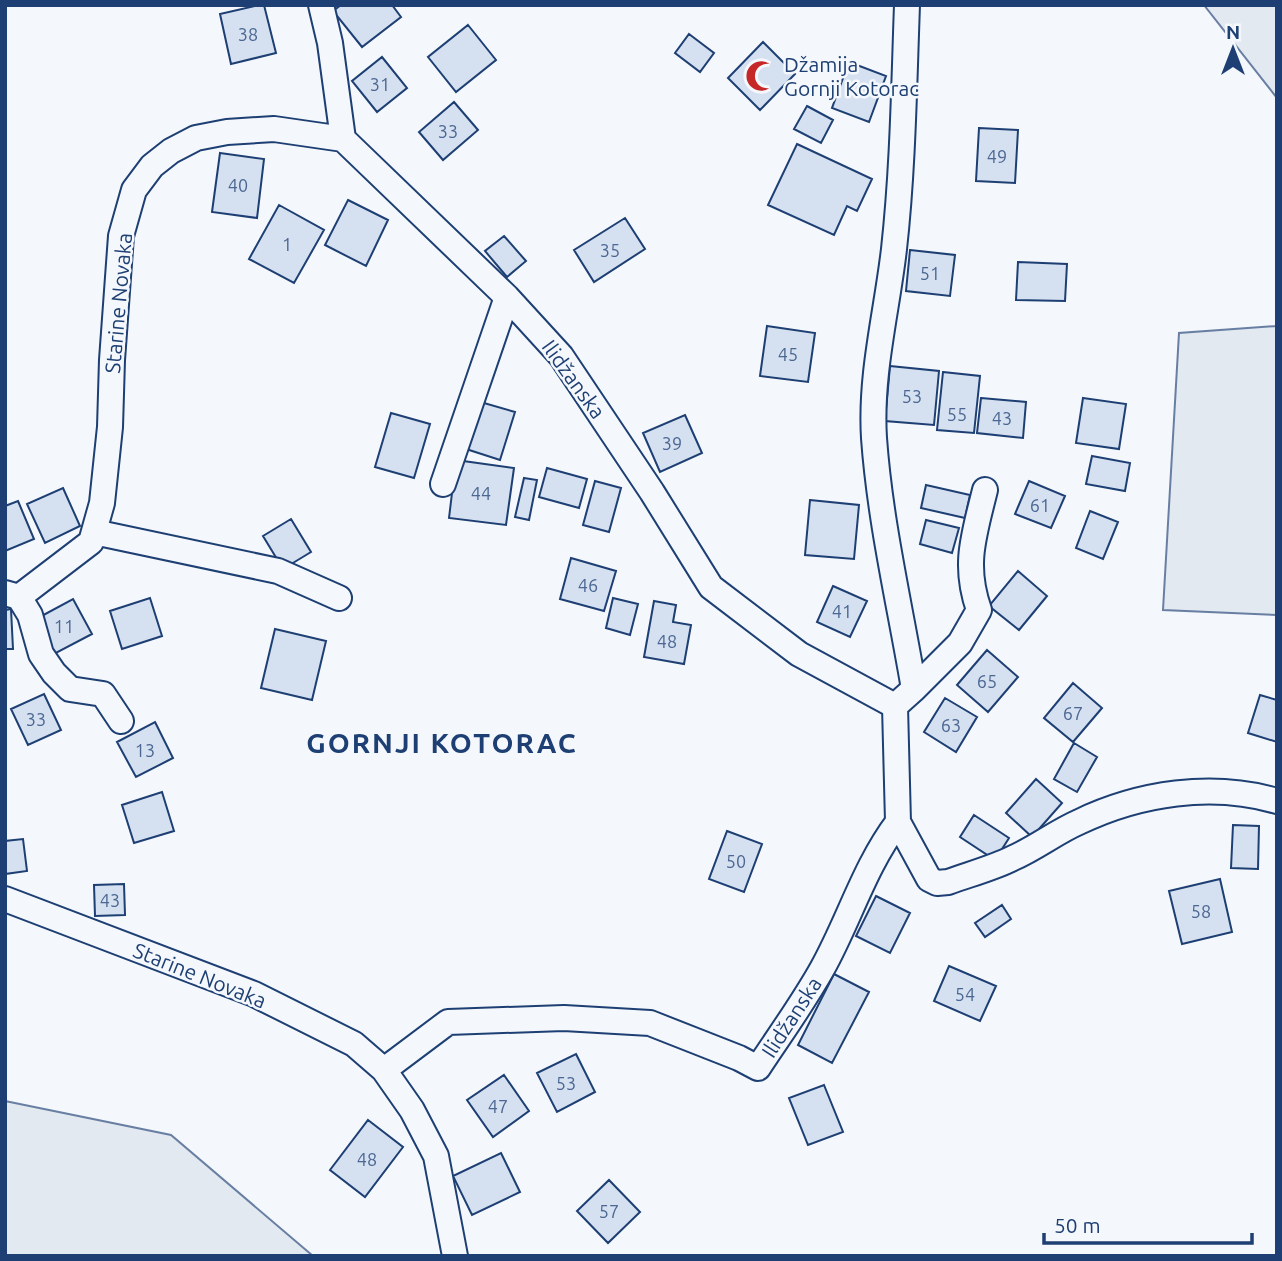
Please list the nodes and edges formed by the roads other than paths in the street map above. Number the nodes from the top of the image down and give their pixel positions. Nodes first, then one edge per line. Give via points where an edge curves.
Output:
1 (321, 5) edge
2 (907, 5) edge
3 (343, 139) junction
4 (507, 297) junction
5 (443, 484) dead end
6 (985, 490) dead end
7 (94, 532) junction
8 (12, 595) edge
9 (339, 598) dead end
10 (905, 697) junction
11 (121, 721) dead end
12 (1277, 801) edge
13 (898, 822) junction
14 (5, 899) edge
15 (384, 1070) junction
16 (455, 1256) edge

1 - 3 street
2 - 10 street via 896,221 877,363 874,437
3 - 4 street, Ilidžanska
3 - 7 street, Starine Novaka via 274,129 196,138 152,166 134,190 121,236 110,427 102,503
4 - 5 street
4 - 10 street, Ilidžanska via 561,356 711,587 799,654
6 - 10 street via 972,548 971,586 979,610 960,643
7 - 8 street, Starine Novaka via 91,542
7 - 9 street via 278,571
8 - 11 street via 30,615 41,654 54,673 70,689 103,694
10 - 13 street
12 - 13 street via 1228,791 1126,802 1078,822 1013,859 937,883 929,879
13 - 15 street, Ilidžanska via 857,892 822,969 758,1068 650,1023 564,1018 448,1022
14 - 15 street, Starine Novaka via 254,994 354,1044
15 - 16 street, Starine Novaka via 436,1156

